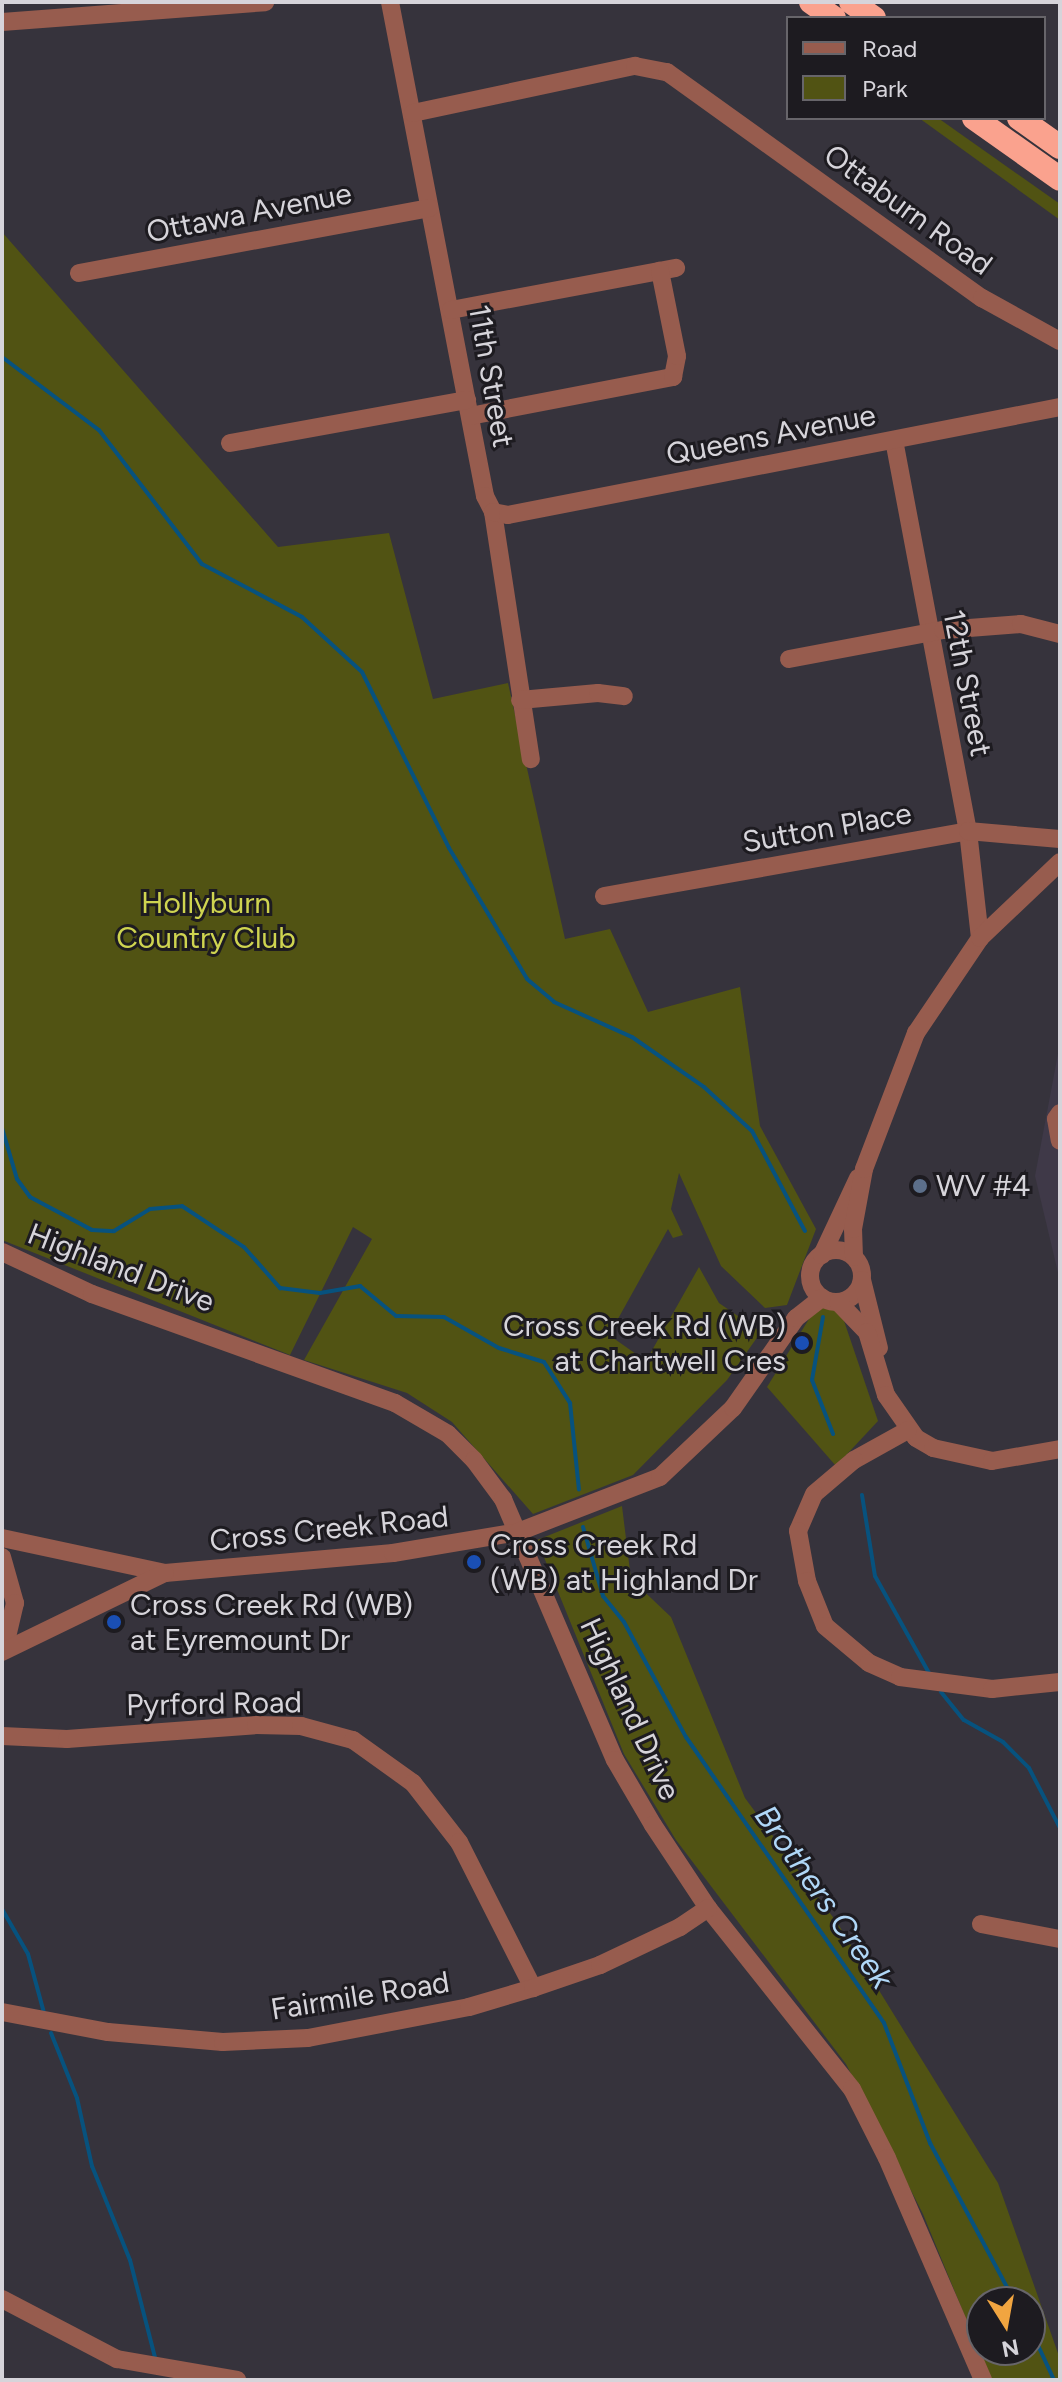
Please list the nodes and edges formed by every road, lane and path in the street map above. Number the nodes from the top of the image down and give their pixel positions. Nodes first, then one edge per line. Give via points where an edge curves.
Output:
1 (265, 2) edge
2 (390, 2) edge
3 (811, 2) edge
4 (851, 2) edge
5 (831, 16) edge
6 (871, 16) edge
7 (2, 22) edge
8 (413, 113) junction
9 (977, 120) edge
10 (1022, 120) edge
11 (1060, 147) edge
12 (1060, 179) edge
13 (429, 208) junction
14 (79, 273) dead end
15 (451, 310) junction
16 (1060, 341) edge
17 (1060, 407) edge
18 (468, 408) junction
19 (894, 440) junction
20 (230, 443) dead end
21 (493, 512) junction
22 (928, 632) junction
23 (1060, 634) edge
24 (789, 659) dead end
25 (624, 696) dead end
26 (520, 700) junction
27 (531, 759) dead end
28 (968, 831) junction
29 (1060, 839) edge
30 (1059, 864) edge
31 (604, 896) dead end
32 (980, 938) junction
33 (1060, 1113) edge
34 (1060, 1141) edge
35 (864, 1169) junction
36 (2, 1252) edge
37 (822, 1255) junction
38 (854, 1257) junction
39 (810, 1276) junction
40 (862, 1280) junction
41 (830, 1300) junction
42 (796, 1318) junction
43 (880, 1371) junction
44 (908, 1430) junction
45 (1060, 1449) edge
46 (518, 1532) junction
47 (2, 1538) edge
48 (2, 1557) edge
49 (165, 1573) junction
50 (3, 1651) edge
51 (1060, 1682) edge
52 (2, 1736) edge
53 (708, 1908) junction
54 (981, 1924) dead end
55 (1060, 1939) edge
56 (533, 1988) junction
57 (2, 2012) edge
58 (2, 2299) edge
59 (237, 2380) edge
60 (983, 2380) edge

1 - 7 street
2 - 8 street, 11th Street
3 - 5 highway
4 - 6 highway
8 - 13 street, 11th Street
8 - 16 street, Ottaburn Road via 635,66 667,72 982,298
9 - 12 highway
10 - 11 highway
13 - 14 street, Ottawa Avenue
13 - 15 street, 11th Street
15 - 18 street, 11th Street
15 - 18 street via 668,270 677,356 673,377
17 - 19 street, Queens Avenue
18 - 20 street
18 - 21 street, 11th Street
19 - 21 street, Queens Avenue via 508,515
19 - 22 street, 12th Street
21 - 26 street, 11th Street
22 - 23 street via 1021,624
22 - 24 street
22 - 28 street, 12th Street
25 - 26 street
26 - 27 street, 11th Street
28 - 29 street, Sutton Place
28 - 31 street, Sutton Place
28 - 32 street, 12th Street
30 - 32 street
32 - 35 street via 916,1033
33 - 34 street
35 - 37 street
35 - 38 street via 853,1229
36 - 46 street, Highland Drive via 92,1294 395,1403 448,1434 474,1460 503,1499
37 - 38 street via 838,1251
37 - 39 street
38 - 40 street
39 - 41 street
39 - 42 street, Cross Creek Road
40 - 41 street via 854,1295
40 - 43 street via 876,1322
41 - 42 street, Cross Creek Road
41 - 43 street via 867,1332
42 - 46 street, Cross Creek Road via 733,1408 660,1477
43 - 44 street via 886,1395
44 - 45 street via 933,1448 992,1461
44 - 51 street via 854,1460 814,1494 798,1531 807,1581 825,1626 869,1663 900,1677 992,1689
46 - 49 street, Cross Creek Road via 393,1553
46 - 53 street, Highland Drive via 615,1760
47 - 49 street, Cross Creek Road
48 - 50 street via 15,1603
49 - 50 street, Cross Creek Road
52 - 56 street, Pyrford Road via 67,1739 256,1725 301,1726 353,1740 413,1783 459,1842
53 - 56 street, Fairmile Road via 600,1965
53 - 60 street, Highland Drive via 852,2089
54 - 55 street
56 - 57 street, Fairmile Road via 469,2007 308,2038 223,2042 108,2032
58 - 59 street via 117,2359

